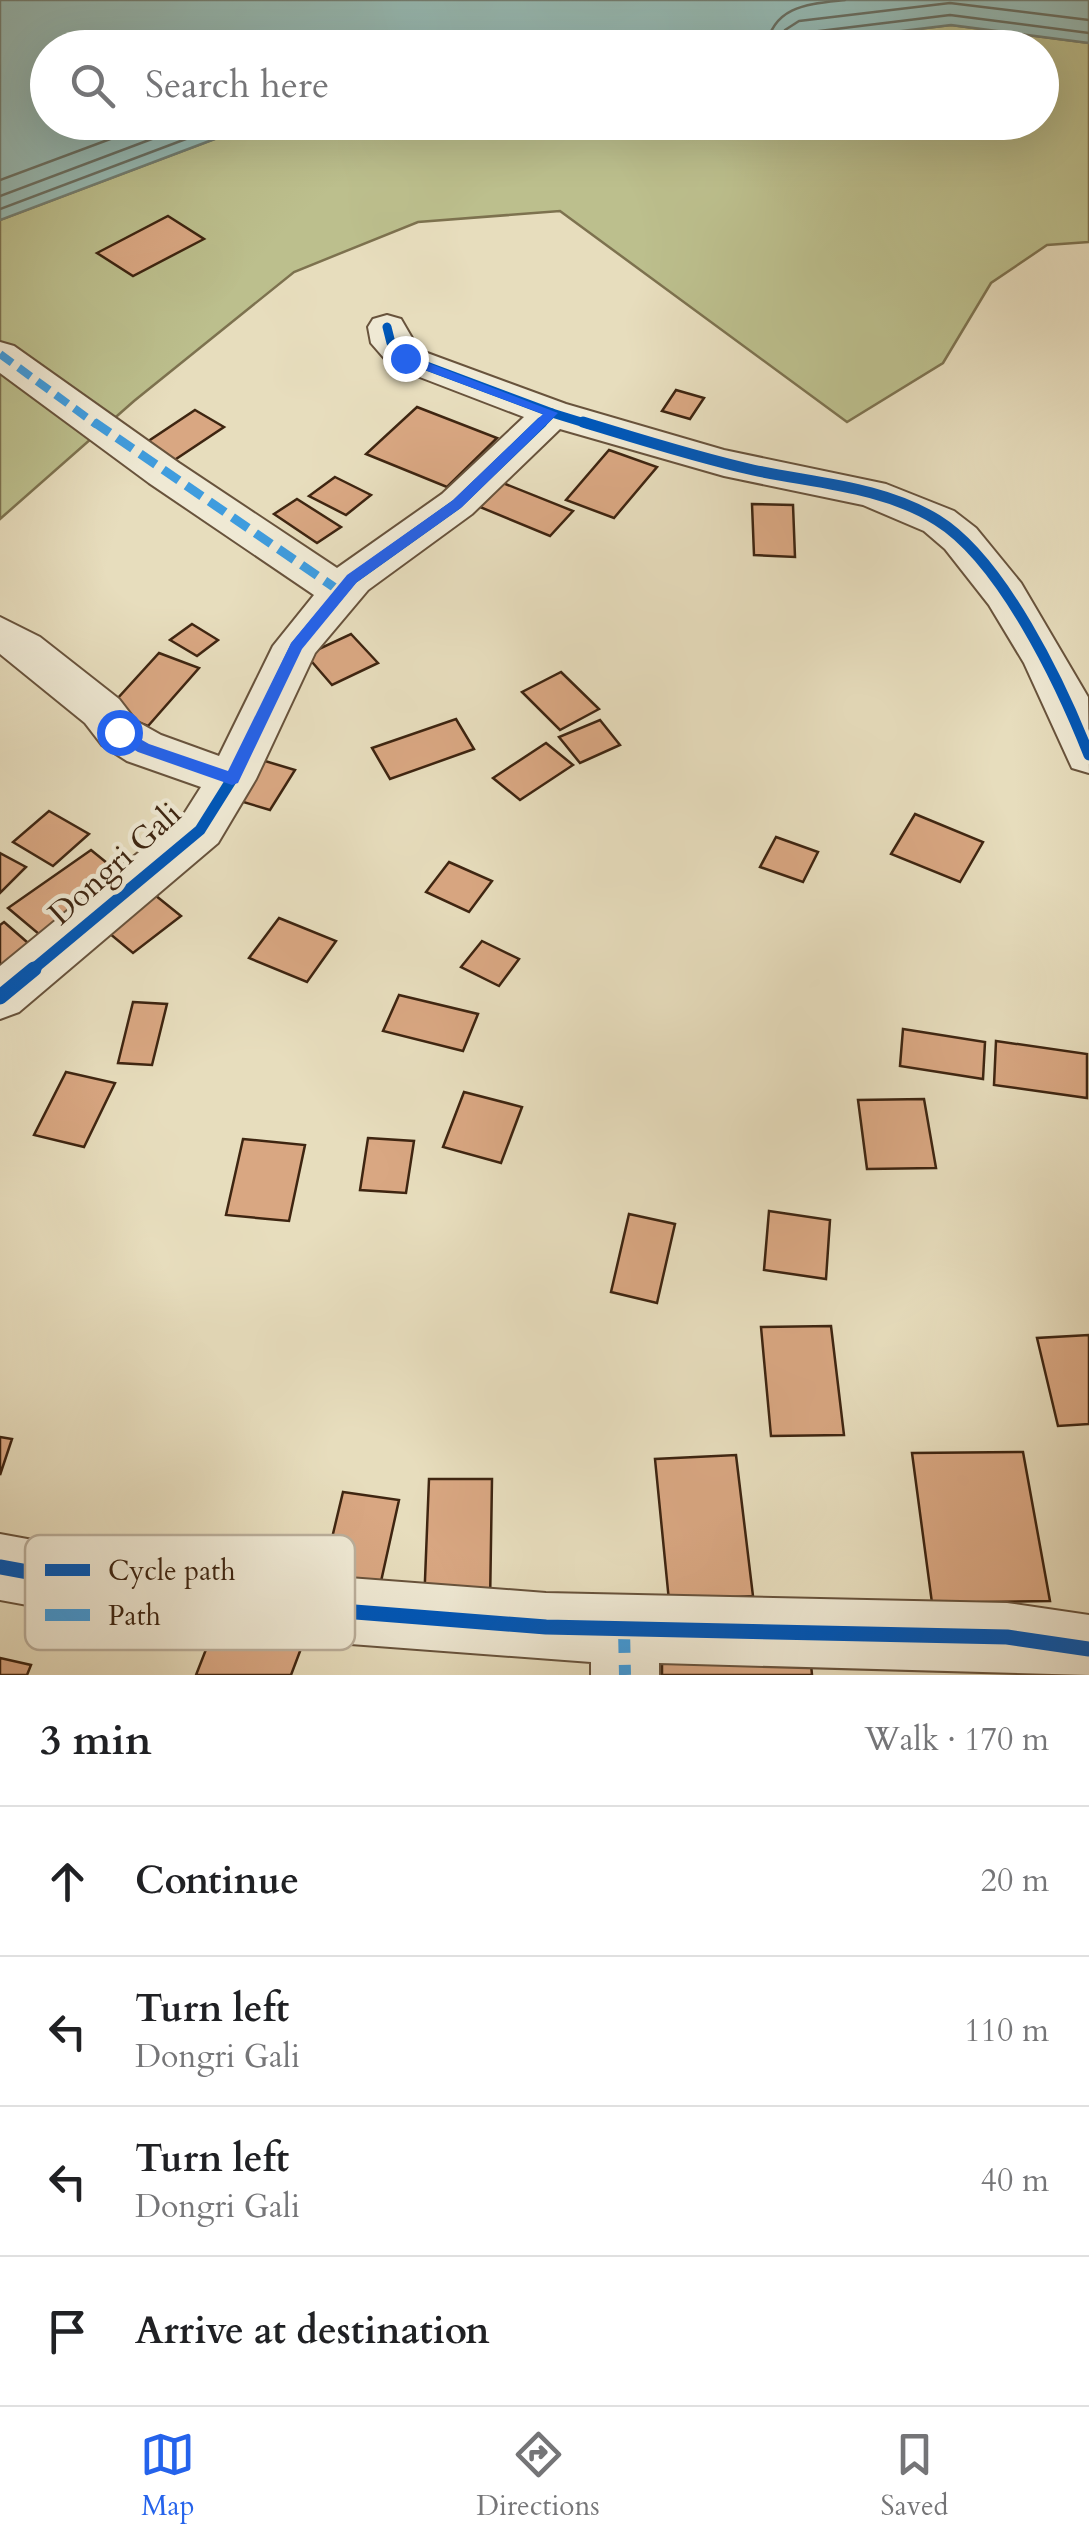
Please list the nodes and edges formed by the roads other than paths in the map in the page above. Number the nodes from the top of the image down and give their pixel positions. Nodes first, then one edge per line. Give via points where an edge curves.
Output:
1 (387, 327) dead end
2 (0, 354) edge
3 (552, 413) junction
4 (341, 592) junction
5 (0, 633) edge
6 (1089, 755) edge
7 (232, 779) junction
8 (0, 997) edge
9 (0, 1567) edge
10 (25, 1572) edge
11 (355, 1612) edge
12 (1089, 1649) edge
13 (624, 1652) edge

1 - 3 street via 405,358
2 - 4 street
3 - 4 street, Dongri Gali via 457,504
3 - 6 street via 745,468 906,504 940,522 964,540 1007,594
4 - 7 street, Dongri Gali via 296,646
5 - 7 street via 131,740
7 - 8 street, Dongri Gali via 200,830
9 - 10 street
11 - 13 street via 546,1627
12 - 13 street via 1006,1637

